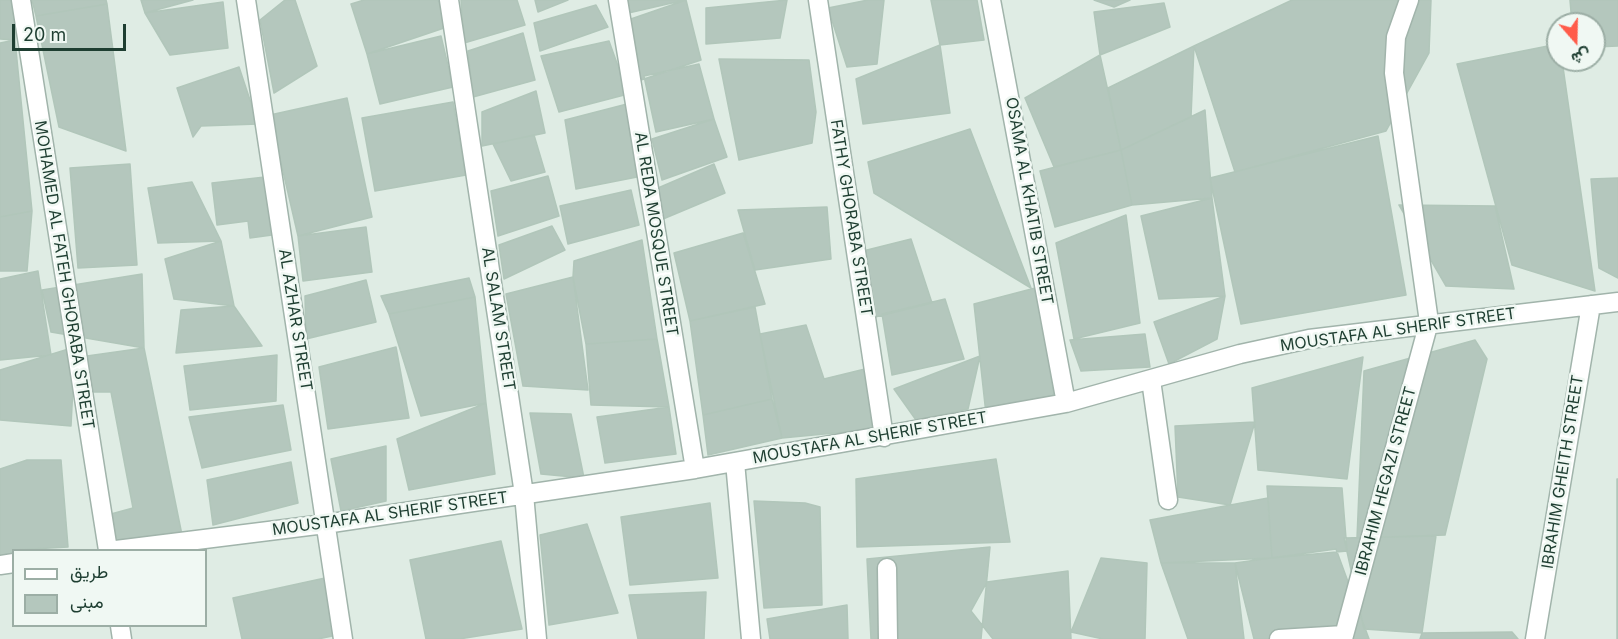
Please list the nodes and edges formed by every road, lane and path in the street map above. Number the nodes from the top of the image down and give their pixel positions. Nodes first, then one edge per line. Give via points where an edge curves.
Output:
1 (21, 0) edge
2 (246, 0) edge
3 (449, 0) edge
4 (618, 0) edge
5 (818, 0) edge
6 (991, 0) edge
7 (1409, 0) edge
8 (1618, 302) edge
9 (1591, 304) junction
10 (1429, 322) junction
11 (1151, 380) junction
12 (1066, 403) junction
13 (884, 437) junction
14 (735, 462) junction
15 (694, 469) junction
16 (524, 494) junction
17 (1168, 500) dead end
18 (325, 524) junction
19 (108, 549) edge
20 (124, 549) edge
21 (887, 567) dead end
22 (1344, 637) edge
23 (343, 639) edge
24 (537, 639) edge
25 (751, 639) edge
26 (888, 639) edge
27 (1279, 639) edge
28 (1535, 639) edge

1 - 19 street, MOHAMED AL FATEH GHORABA STREET
2 - 18 street, AL AZHAR STREET
3 - 16 street, AL SALAM STREET
4 - 15 street, AL REDA MOSQUE STREET
5 - 13 street, FATHY GHORABA STREET
6 - 12 street, OSAMA AL KHATIB STREET
7 - 10 street via 1396,37 1394,73
8 - 9 street, MOUSTAFA AL SHERIF STREET
9 - 10 street, MOUSTAFA AL SHERIF STREET
9 - 28 street, IBRAHIM GHEITH STREET
10 - 11 street, MOUSTAFA AL SHERIF STREET via 1310,339
10 - 22 street, IBRAHIM HEGAZI STREET
11 - 12 street, MOUSTAFA AL SHERIF STREET
11 - 17 street
12 - 13 street, MOUSTAFA AL SHERIF STREET
13 - 14 street, MOUSTAFA AL SHERIF STREET
14 - 15 street, MOUSTAFA AL SHERIF STREET
14 - 25 street
15 - 16 street, MOUSTAFA AL SHERIF STREET
16 - 18 street, MOUSTAFA AL SHERIF STREET
16 - 24 street, AL SALAM STREET
18 - 20 street, MOUSTAFA AL SHERIF STREET
18 - 23 street, AL AZHAR STREET
21 - 26 street
22 - 27 street

